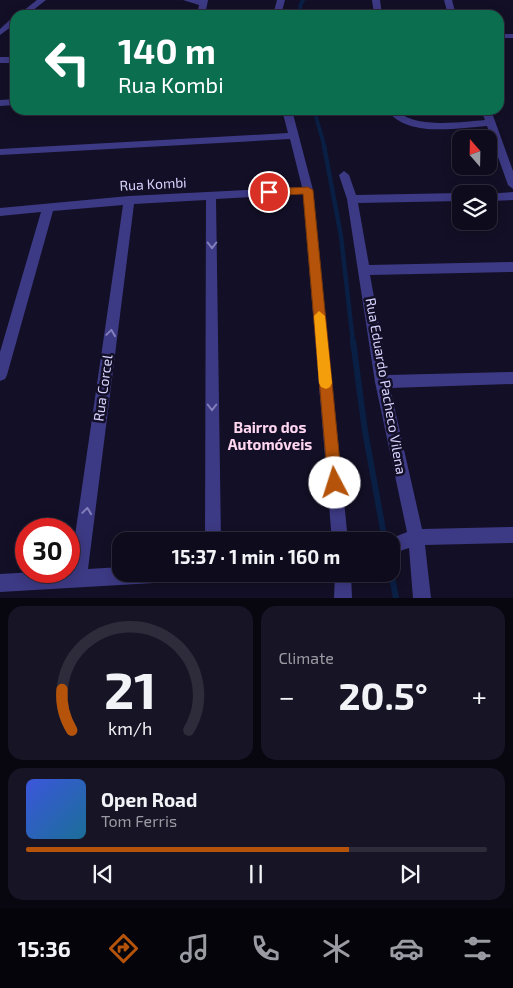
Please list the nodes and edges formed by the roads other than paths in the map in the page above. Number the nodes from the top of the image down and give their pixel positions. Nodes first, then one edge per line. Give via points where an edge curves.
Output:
1 (42, 0) edge
2 (187, 0) edge
3 (203, 2) edge
4 (29, 10) edge
5 (288, 115) edge
6 (396, 115) edge
7 (488, 115) edge
8 (490, 123) junction
9 (294, 136) junction
10 (0, 152) edge
11 (344, 175) dead end
12 (513, 185) edge
13 (308, 190) junction
14 (211, 196) junction
15 (513, 196) edge
16 (452, 197) edge
17 (497, 197) edge
18 (352, 199) junction
19 (129, 200) junction
20 (48, 208) junction
21 (0, 212) edge
22 (513, 267) edge
23 (365, 270) junction
24 (0, 375) edge
25 (513, 378) edge
26 (382, 382) junction
27 (213, 532) edge
28 (339, 532) edge
29 (513, 535) edge
30 (416, 537) junction
31 (400, 543) edge
32 (80, 562) edge
33 (112, 576) edge
34 (80, 577) edge
35 (15, 582) edge
36 (342, 582) edge
37 (0, 583) edge
38 (343, 598) edge
39 (422, 598) edge

1 - 4 street
2 - 3 street
5 - 9 street
6 - 8 street via 411,124
7 - 8 street
8 - 12 street
9 - 10 street
9 - 13 street
11 - 18 street, Rua Eduardo Pacheco Vilena
13 - 14 street, Rua Kombi
13 - 28 street
14 - 19 street, Rua Kombi
14 -> 27 street
15 - 17 street
16 - 18 street
18 - 23 street, Rua Eduardo Pacheco Vilena
19 - 20 street, Rua Kombi
32 -> 19 street, Rua Corcel
20 - 21 street, Rua Kombi
20 - 24 street
22 - 23 street
23 - 26 street, Rua Eduardo Pacheco Vilena
25 - 26 street
26 - 30 street, Rua Eduardo Pacheco Vilena
29 - 30 street
30 - 31 street
30 - 39 street, Rua Eduardo Pacheco Vilena
33 - 34 street
35 - 37 street
36 - 38 street

